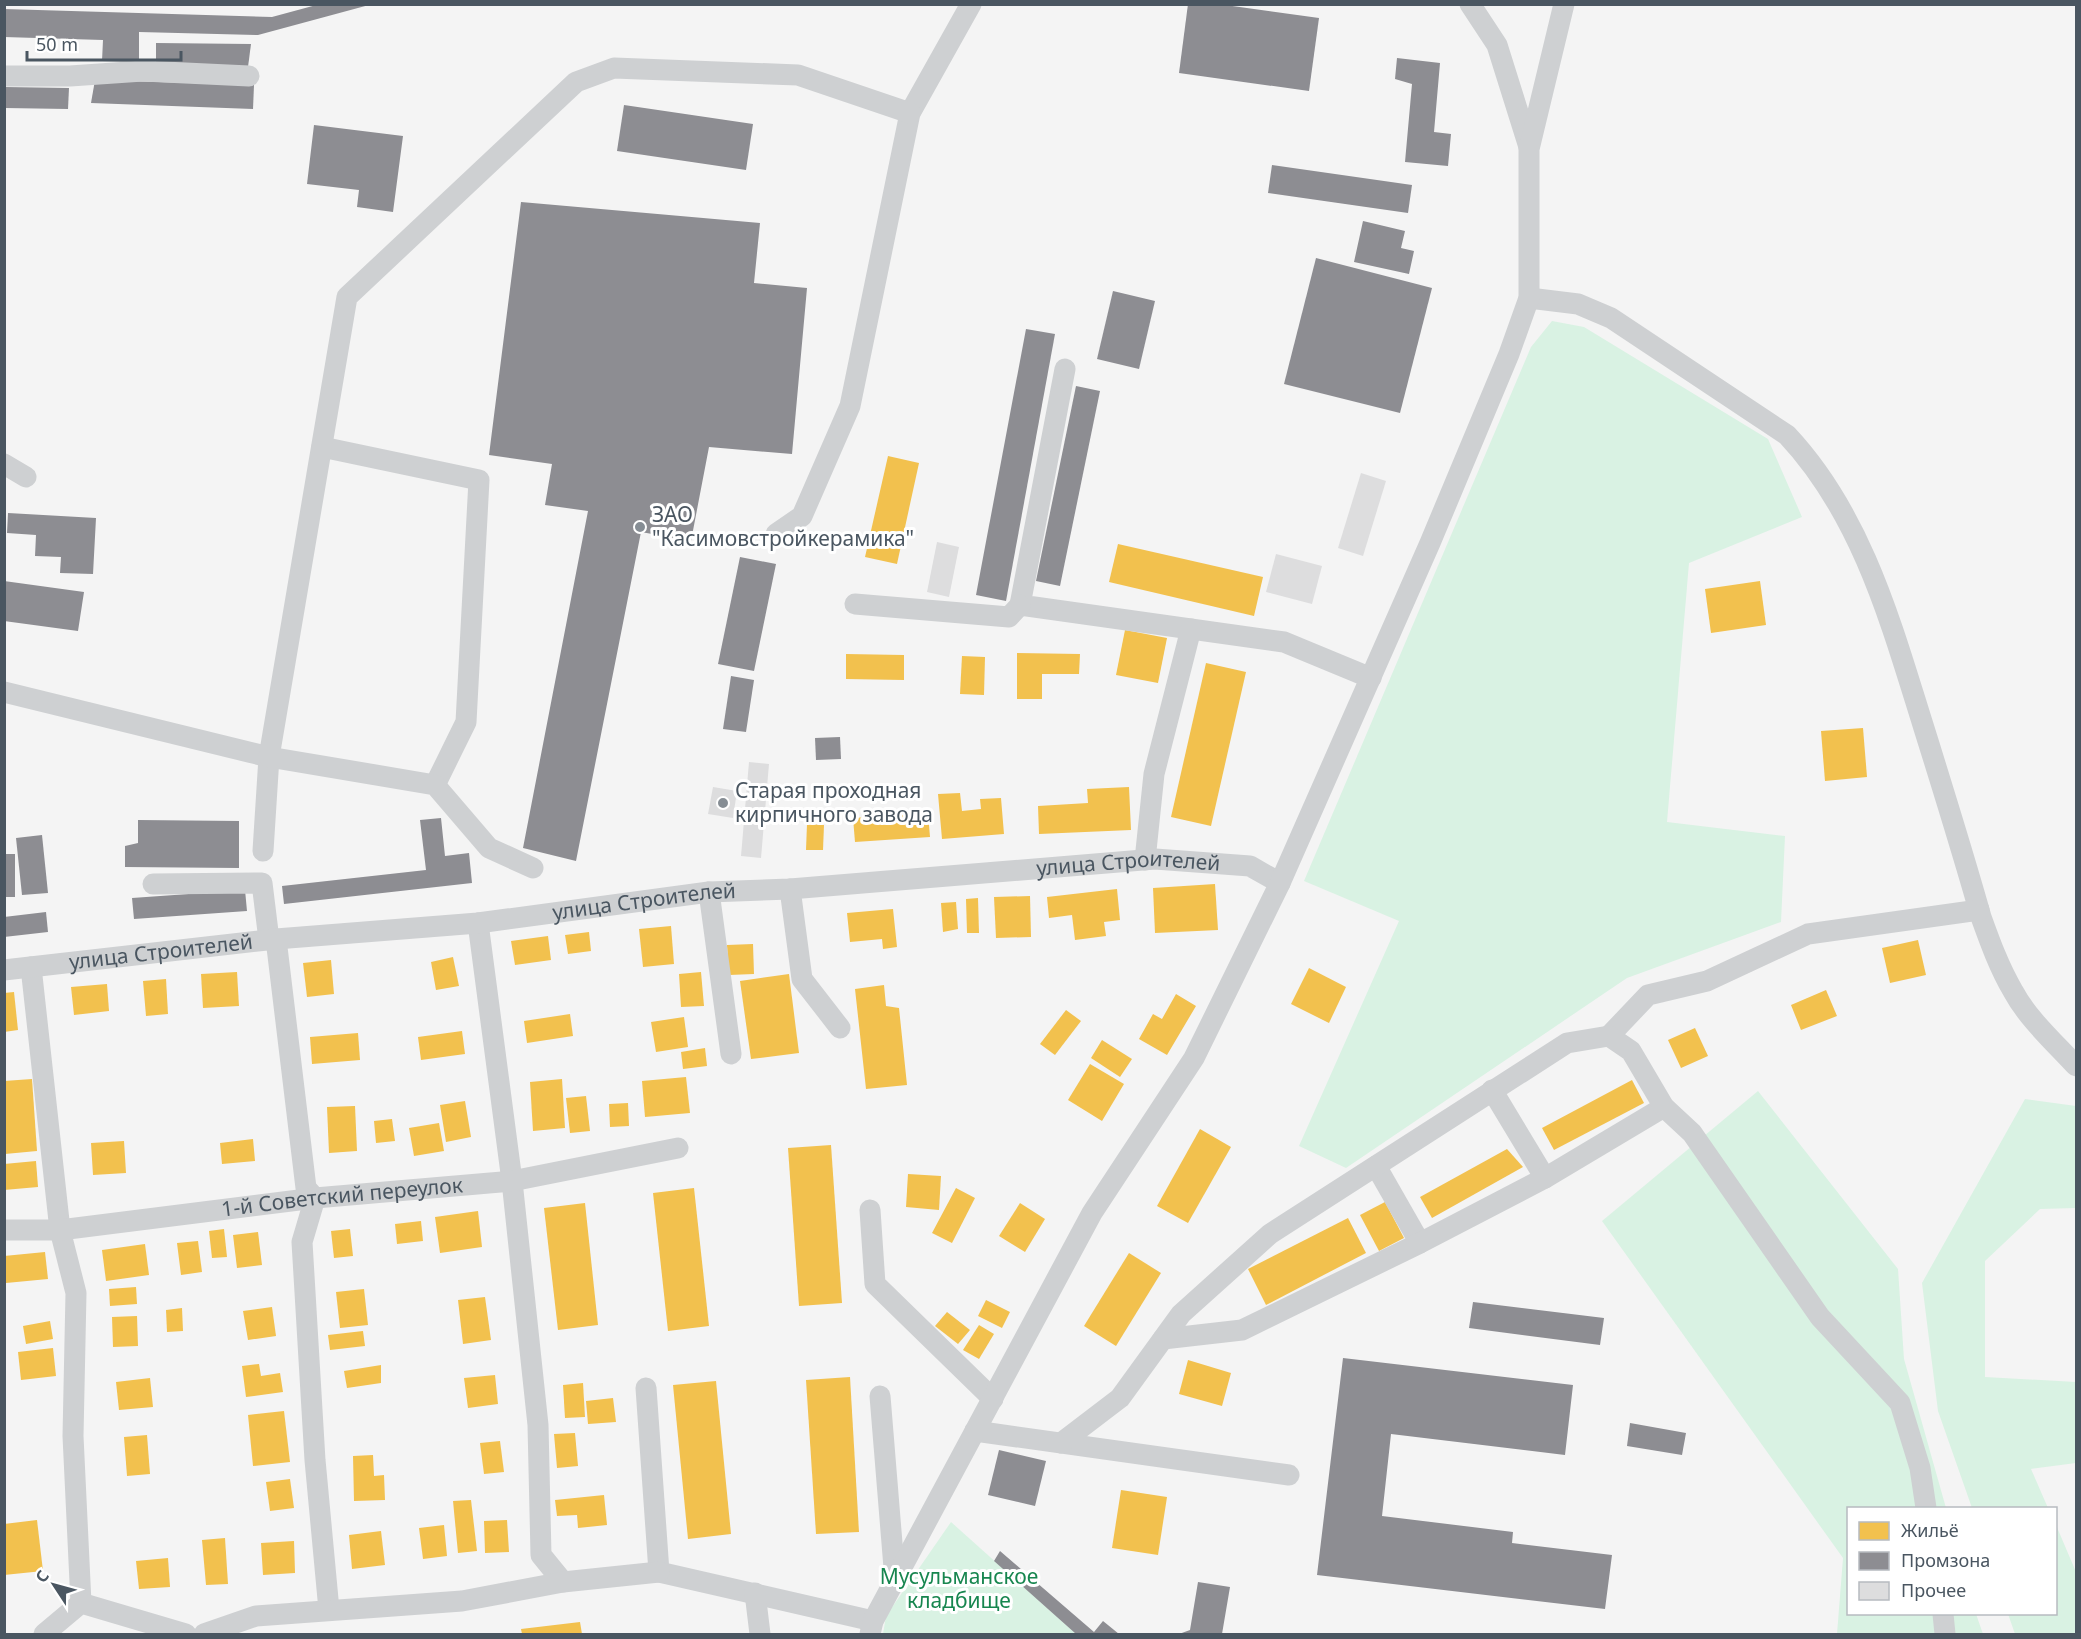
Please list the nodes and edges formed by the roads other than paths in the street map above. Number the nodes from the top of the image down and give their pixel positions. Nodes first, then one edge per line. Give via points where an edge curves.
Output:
1 (971, 4) edge
2 (1470, 4) edge
3 (1564, 4) edge
4 (4, 76) edge
5 (249, 76) dead end
6 (910, 113) junction
7 (1529, 149) junction
8 (1529, 298) junction
9 (1065, 369) dead end
10 (322, 447) junction
11 (4, 464) edge
12 (26, 477) dead end
13 (776, 534) dead end
14 (855, 604) dead end
15 (1020, 605) junction
16 (1191, 629) junction
17 (1371, 678) junction
18 (4, 692) edge
19 (269, 757) junction
20 (435, 785) junction
21 (263, 851) dead end
22 (1145, 860) junction
23 (533, 867) dead end
24 (1280, 883) junction
25 (153, 884) dead end
26 (790, 889) junction
27 (709, 892) junction
28 (1979, 910) junction
29 (478, 923) junction
30 (273, 940) junction
31 (31, 967) junction
32 (4, 970) edge
33 (840, 1028) dead end
34 (1609, 1036) junction
35 (730, 1054) dead end
36 (2076, 1066) edge
37 (1492, 1090) junction
38 (1664, 1107) junction
39 (678, 1148) dead end
40 (1376, 1166) junction
41 (1545, 1178) junction
42 (512, 1181) junction
43 (315, 1198) junction
44 (870, 1210) dead end
45 (4, 1230) edge
46 (60, 1230) junction
47 (1420, 1243) junction
48 (1163, 1339) junction
49 (646, 1388) dead end
50 (880, 1396) dead end
51 (993, 1399) junction
52 (975, 1431) junction
53 (1061, 1443) junction
54 (1289, 1475) dead end
55 (1926, 1507) edge
56 (659, 1572) junction
57 (895, 1580) junction
58 (563, 1582) junction
59 (755, 1593) junction
60 (81, 1603) junction
61 (329, 1610) junction
62 (1943, 1615) edge
63 (871, 1628) edge
64 (44, 1635) edge
65 (186, 1635) edge
66 (204, 1635) edge
67 (760, 1635) edge
68 (1945, 1635) edge

1 - 6 street
2 - 7 street via 1497,45
3 - 7 street
4 - 5 street via 143,71
6 - 10 street via 798,75 614,68 576,82 347,297
6 - 13 street via 850,406 801,516
7 - 8 street
8 - 17 street via 1505,364
8 - 28 street via 1578,304 1611,318 1787,435 1806,455 1827,484 1875,579
9 - 15 street
10 - 19 street
10 - 20 street via 478,480 466,722
11 - 12 street
14 - 15 street via 1009,617
15 - 16 street
16 - 17 street via 1284,642
16 - 22 street via 1154,774
17 - 24 street
18 - 19 street
19 - 20 street
19 - 21 street
20 - 23 street via 489,848
22 - 24 street, улица Строителей via 1250,866
22 - 26 street, улица Строителей
24 - 51 street via 1194,1058 1092,1214
25 - 30 street via 262,883
26 - 27 street, улица Строителей
26 - 33 street via 802,980
27 - 29 street, улица Строителей
27 - 35 street
28 - 34 street via 1808,934 1707,981 1648,995
28 - 36 street via 2013,993
29 - 30 street, улица Строителей
29 - 42 street
30 - 31 street, улица Строителей
30 - 43 street via 306,1188
31 - 32 street, улица Строителей
31 - 46 street
34 - 37 street via 1567,1043
34 - 38 street via 1631,1051
37 - 40 street
37 - 41 street
38 - 41 street
38 - 55 street via 1692,1133 1820,1317 1900,1403 1920,1468
39 - 42 street, 1-й Советский переулок
40 - 47 street
40 - 48 street via 1270,1234 1181,1314
41 - 47 street
42 - 43 street, 1-й Советский переулок
42 - 58 street via 538,1425 541,1556
43 - 46 street, 1-й Советский переулок
43 - 61 street via 302,1242
44 - 51 street via 875,1284
45 - 46 street, 1-й Советский переулок
46 - 60 street via 76,1293 73,1436
47 - 48 street via 1242,1330
48 - 53 street via 1120,1398
49 - 56 street
50 - 57 street
51 - 52 street
52 - 53 street
52 - 57 street
53 - 54 street
56 - 58 street
56 - 59 street
57 - 63 street
58 - 61 street via 462,1601
59 - 63 street
59 - 67 street
60 - 64 street
60 - 65 street
61 - 66 street via 256,1616
62 - 68 street

